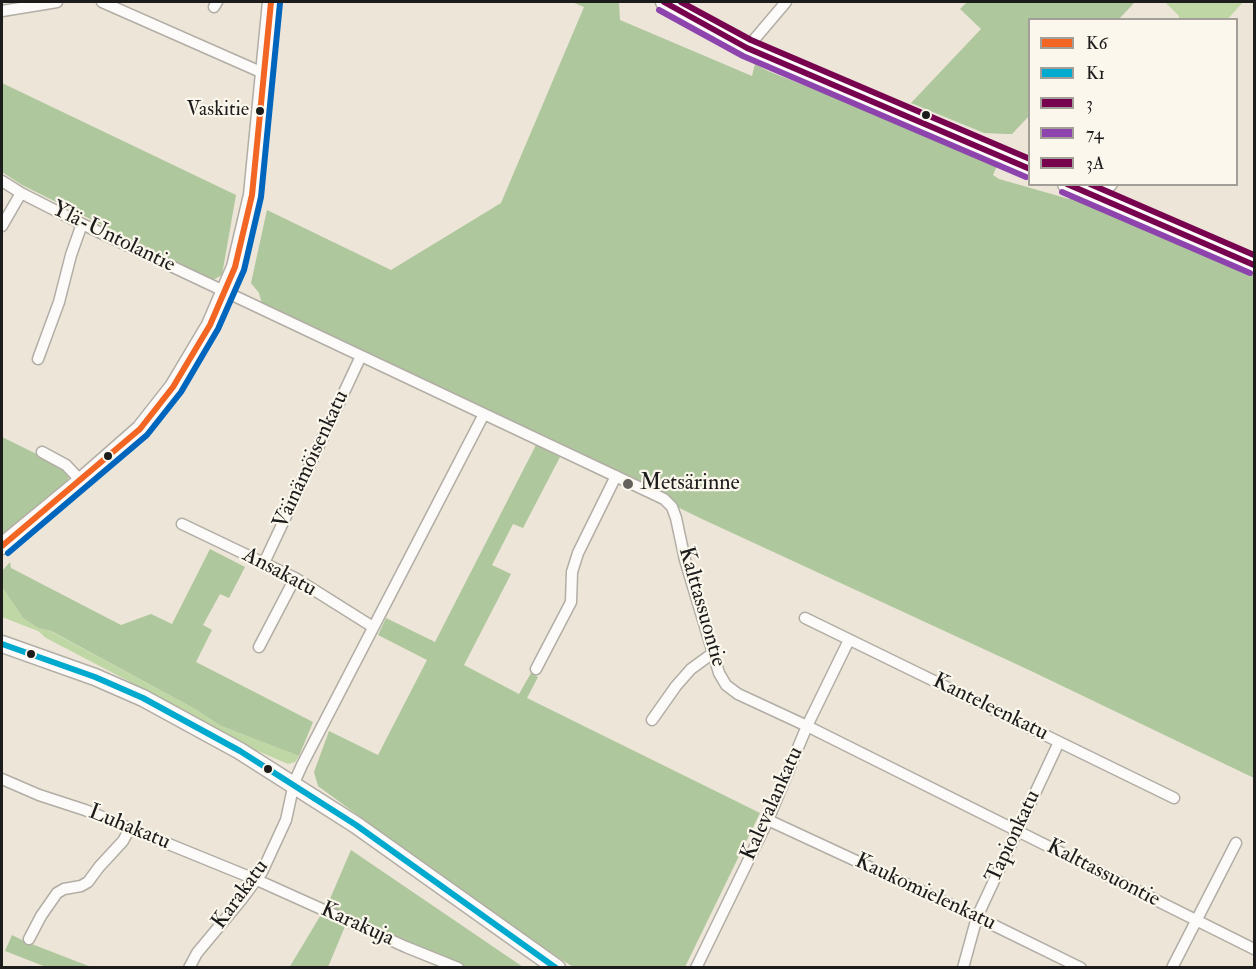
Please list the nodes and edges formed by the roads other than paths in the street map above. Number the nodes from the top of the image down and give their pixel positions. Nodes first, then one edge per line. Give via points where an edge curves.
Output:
1 (57, 2) edge
2 (102, 2) edge
3 (271, 2) edge
4 (664, 2) edge
5 (786, 2) edge
6 (2, 11) edge
7 (747, 48) junction
8 (263, 73) junction
9 (1028, 169) edge
10 (2, 181) edge
11 (1071, 186) edge
12 (1110, 186) edge
13 (21, 193) junction
14 (1099, 198) junction
15 (82, 224) junction
16 (2, 226) edge
17 (1254, 265) edge
18 (225, 291) junction
19 (361, 356) junction
20 (38, 359) dead end
21 (484, 414) junction
22 (42, 452) dead end
23 (616, 476) junction
24 (81, 481) junction
25 (182, 524) dead end
26 (2, 546) edge
27 (264, 563) junction
28 (295, 578) junction
29 (805, 618) dead end
30 (373, 627) junction
31 (849, 640) junction
32 (2, 644) edge
33 (259, 646) dead end
34 (713, 653) junction
35 (536, 669) dead end
36 (652, 720) dead end
37 (807, 726) junction
38 (1059, 742) junction
39 (2, 779) edge
40 (294, 783) junction
41 (1174, 798) dead end
42 (768, 820) junction
43 (130, 828) junction
44 (1017, 830) junction
45 (1236, 843) dead end
46 (257, 880) junction
47 (977, 916) junction
48 (1197, 922) junction
49 (28, 939) dead end
50 (1254, 949) edge
51 (700, 966) edge
52 (189, 968) edge
53 (458, 968) edge
54 (557, 968) edge
55 (963, 968) edge
56 (1081, 968) edge
57 (1172, 968) edge

1 - 6 street
2 - 8 street
3 - 8 street
4 - 7 street
5 - 7 street
7 - 9 street
8 - 18 street via 252,195
10 - 13 street, Ylä-Untolantie
11 - 14 street
12 - 14 street
13 - 15 street, Ylä-Untolantie
13 - 16 street
14 - 17 street
15 - 18 street, Ylä-Untolantie
15 - 20 street
18 - 19 street, Kalttassuontie
18 - 24 street via 189,363 158,407 140,429
19 - 21 street, Kalttassuontie
19 - 27 street, Väinämöisenkatu
21 - 23 street, Kalttassuontie
21 - 30 street, Karakatu
22 - 24 street via 66,465
23 - 34 street, Kalttassuontie via 664,499 672,507
23 - 35 street via 578,553 572,602
24 - 26 street
25 - 27 street, Ansakatu
27 - 28 street, Ansakatu
28 - 30 street, Ansakatu
28 - 33 street
29 - 31 street, Kanteleenkatu
30 - 40 street, Karakatu
31 - 37 street, Kalevalankatu
31 - 38 street, Kanteleenkatu
32 - 40 street via 143,698
34 - 36 street via 691,669
34 - 37 street, Kalttassuontie via 726,685
37 - 42 street, Kalevalankatu
37 - 44 street, Kalttassuontie
38 - 41 street, Kanteleenkatu
38 - 44 street, Tapionkatu
39 - 43 street, Luhakatu
40 - 46 street, Karakatu via 286,820
40 - 54 street
42 - 47 street, Kaukomielenkatu
42 - 51 street, Kalevalankatu
43 - 46 street, Luhakatu
43 - 49 street via 88,882 57,893
44 - 47 street, Tapionkatu
44 - 48 street, Kalttassuontie
45 - 48 street
46 - 52 street, Karakatu
46 - 53 street, Karakuja
47 - 55 street, Tapionkatu
47 - 56 street, Kaukomielenkatu
48 - 50 street, Kalttassuontie
48 - 57 street

